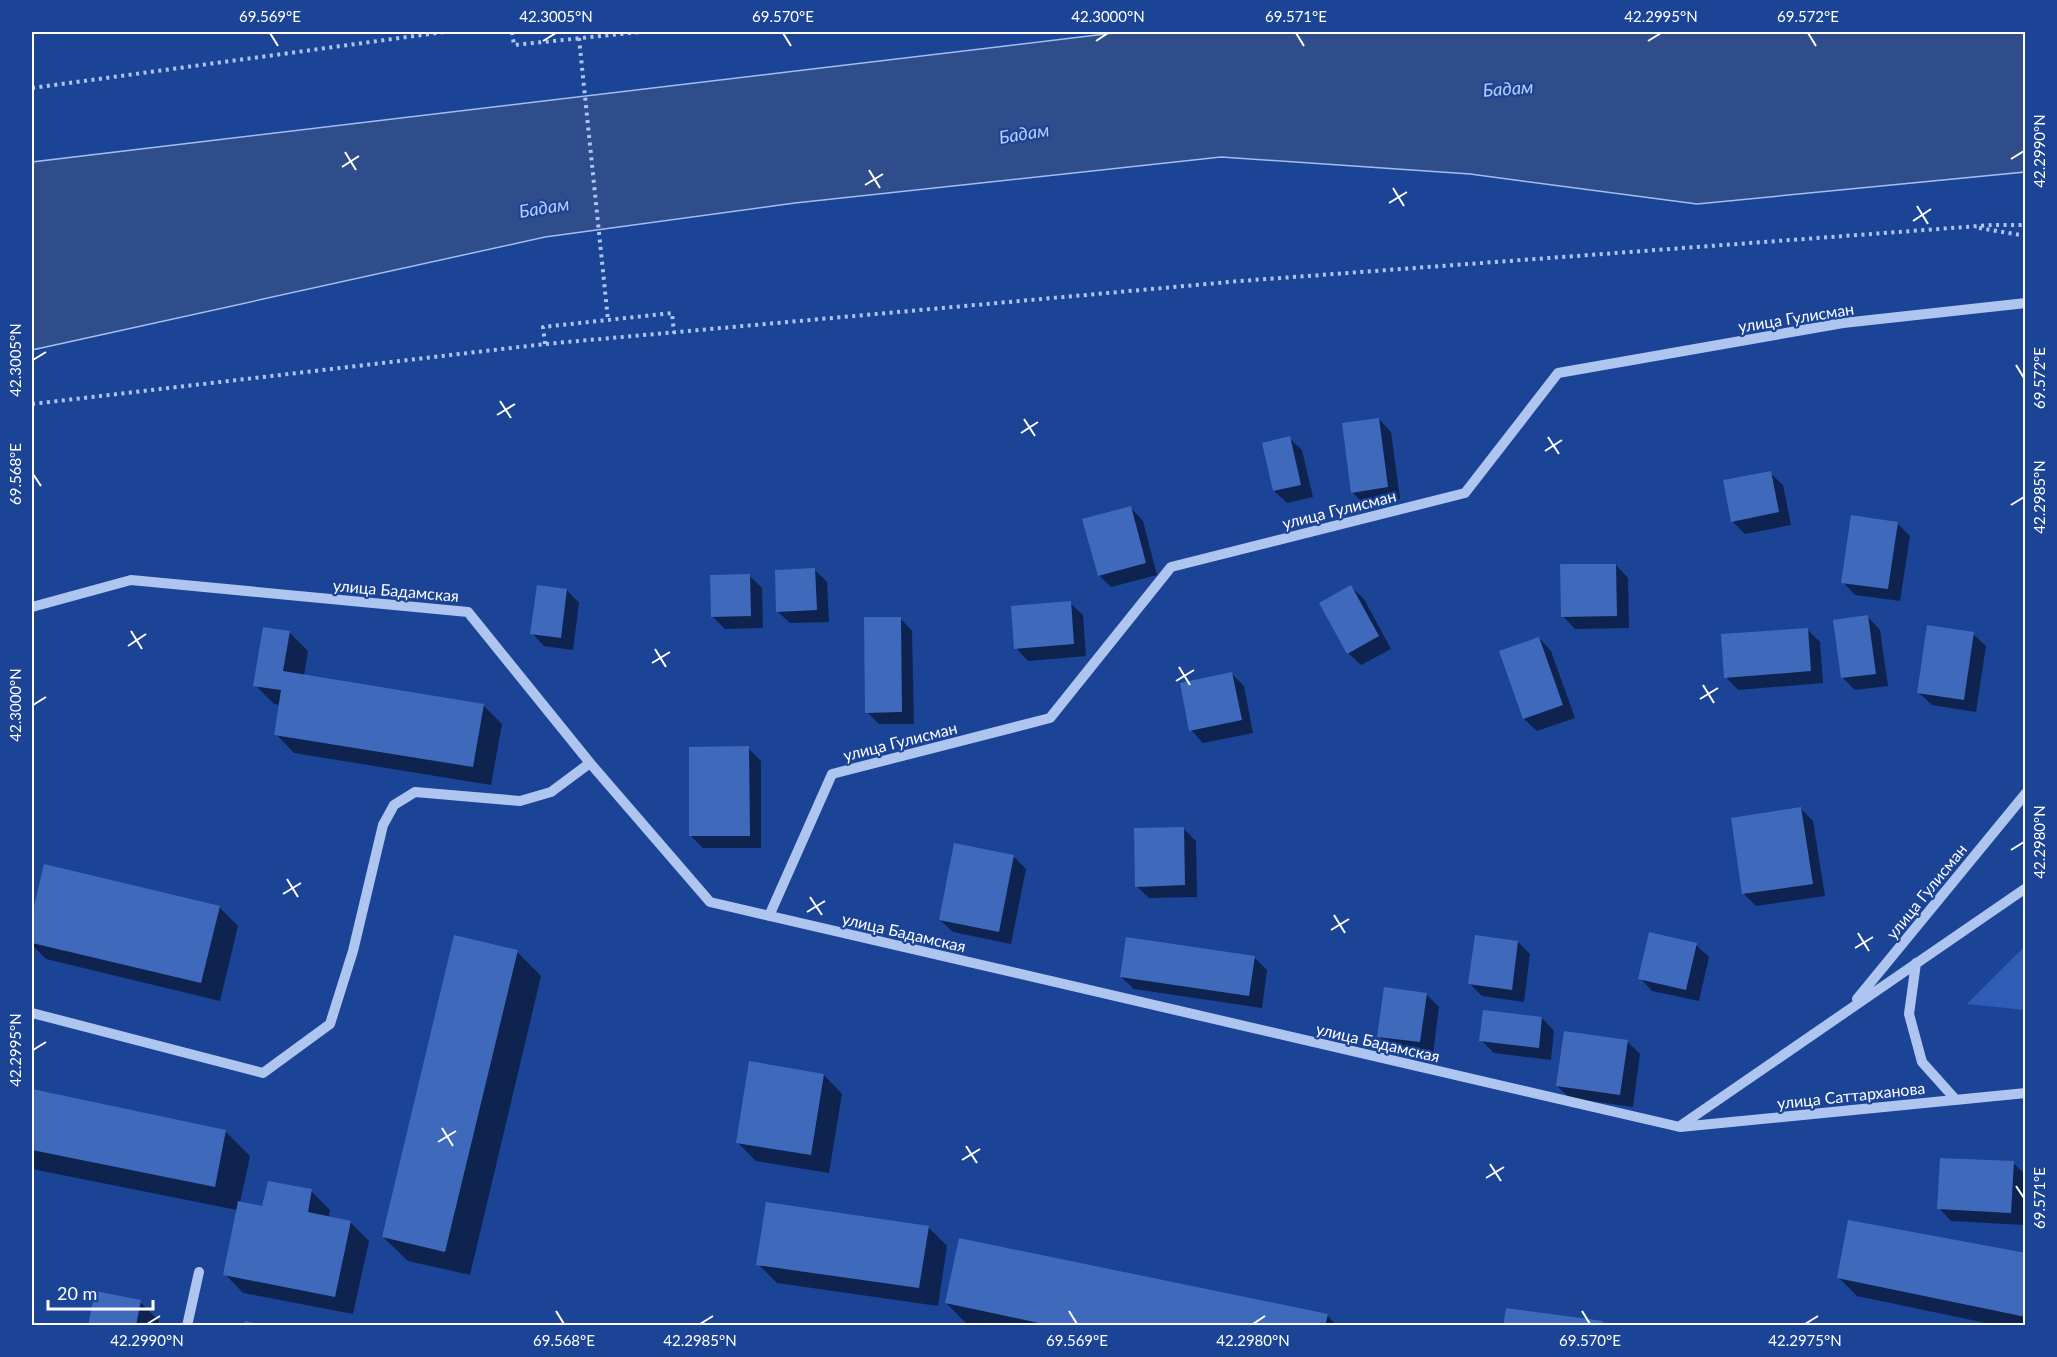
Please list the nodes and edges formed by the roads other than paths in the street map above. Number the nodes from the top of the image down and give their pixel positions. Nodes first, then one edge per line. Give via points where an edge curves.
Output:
1 (2025, 303) edge
2 (32, 608) edge
3 (590, 763) junction
4 (2025, 793) edge
5 (2025, 888) edge
6 (769, 916) junction
7 (1916, 963) junction
8 (1850, 1009) junction
9 (32, 1013) edge
10 (2025, 1093) edge
11 (1956, 1100) junction
12 (1680, 1127) junction
13 (199, 1272) dead end
14 (187, 1326) edge

1 - 6 street, улица Гулисман via 1843,323 1557,373 1465,493 1171,567 1050,718 831,774
2 - 3 street, улица Бадамская via 131,580 468,612
3 - 6 street, улица Бадамская via 710,902
3 - 9 street via 551,792 520,801 415,792 394,805 383,825 353,951 330,1024 263,1074
4 - 8 street, улица Гулисман
5 - 7 street
6 - 12 street, улица Бадамская
7 - 8 street
7 - 11 street via 1909,1014 1919,1052 1922,1062
8 - 12 street
10 - 11 street, улица Саттарханова
11 - 12 street, улица Саттарханова
13 - 14 street

